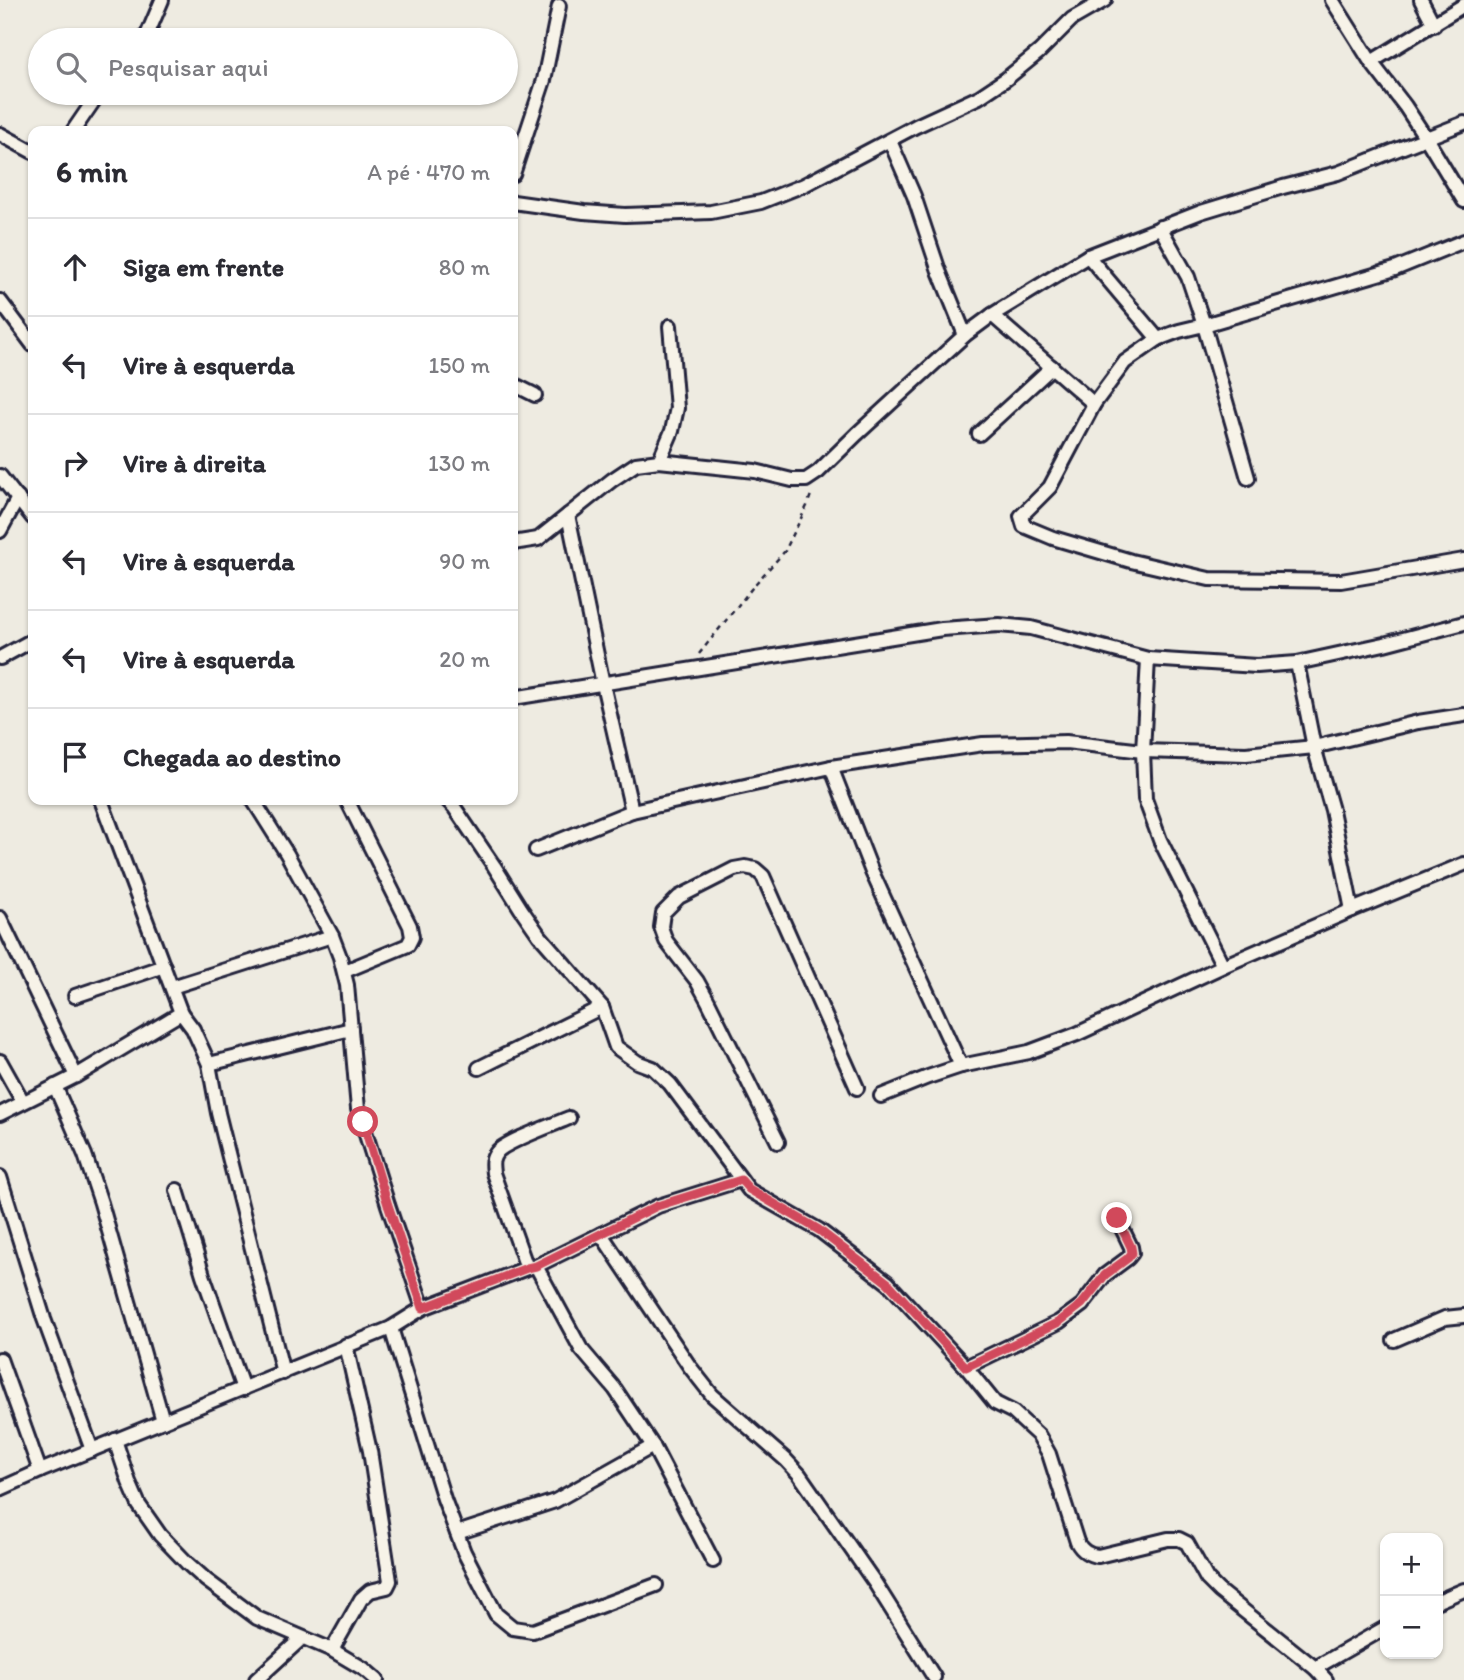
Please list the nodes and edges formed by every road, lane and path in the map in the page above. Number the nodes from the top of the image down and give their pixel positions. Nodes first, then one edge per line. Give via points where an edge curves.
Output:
1 (162, 0) edge
2 (1105, 0) edge
3 (1332, 0) edge
4 (1421, 0) edge
5 (1464, 5) edge
6 (559, 6) dead end
7 (1434, 25) junction
8 (150, 28) edge
9 (1371, 62) junction
10 (91, 105) edge
11 (1464, 123) edge
12 (76, 126) edge
13 (0, 134) edge
14 (1426, 138) junction
15 (890, 141) junction
16 (28, 149) edge
17 (518, 159) edge
18 (1464, 201) edge
19 (518, 203) edge
20 (1160, 227) junction
21 (1464, 241) edge
22 (1088, 256) junction
23 (0, 300) edge
24 (992, 315) junction
25 (1204, 325) junction
26 (670, 326) dead end
27 (965, 335) junction
28 (28, 338) edge
29 (1158, 339) junction
30 (1052, 367) junction
31 (518, 386) edge
32 (535, 395) dead end
33 (1094, 404) junction
34 (979, 434) dead end
35 (659, 461) junction
36 (818, 472) junction
37 (0, 476) edge
38 (1248, 478) dead end
39 (18, 498) junction
40 (28, 511) edge
41 (568, 515) junction
42 (0, 531) edge
43 (518, 543) edge
44 (1464, 560) edge
45 (1463, 624) edge
46 (28, 643) edge
47 (0, 658) edge
48 (1148, 659) junction
49 (1297, 663) junction
50 (687, 669) junction
51 (603, 684) junction
52 (518, 697) edge
53 (1464, 715) edge
54 (1314, 747) junction
55 (1143, 751) junction
56 (831, 767) junction
57 (102, 805) edge
58 (256, 805) edge
59 (350, 805) edge
60 (452, 805) edge
61 (632, 811) junction
62 (536, 850) dead end
63 (1464, 864) edge
64 (1352, 910) junction
65 (0, 918) edge
66 (332, 936) junction
67 (164, 966) junction
68 (1223, 966) junction
69 (345, 971) junction
70 (172, 987) junction
71 (75, 996) dead end
72 (602, 1007) junction
73 (181, 1013) junction
74 (351, 1029) junction
75 (0, 1061) edge
76 (209, 1064) junction
77 (961, 1066) junction
78 (479, 1068) dead end
79 (76, 1076) junction
80 (55, 1086) junction
81 (857, 1088) dead end
82 (881, 1097) dead end
83 (23, 1102) junction
84 (0, 1114) edge
85 (569, 1118) dead end
86 (778, 1142) dead end
87 (0, 1177) edge
88 (741, 1180) junction
89 (177, 1190) dead end
90 (1117, 1218) dead end
91 (601, 1234) junction
92 (531, 1267) junction
93 (423, 1308) junction
94 (1464, 1316) edge
95 (391, 1328) junction
96 (1394, 1340) dead end
97 (346, 1345) junction
98 (0, 1359) edge
99 (966, 1367) junction
100 (283, 1373) junction
101 (243, 1389) junction
102 (163, 1421) junction
103 (115, 1440) junction
104 (653, 1446) junction
105 (92, 1450) junction
106 (40, 1471) junction
107 (0, 1489) edge
108 (457, 1533) junction
109 (713, 1560) dead end
110 (656, 1585) dead end
111 (1464, 1590) edge
112 (1443, 1599) edge
113 (1380, 1631) edge
114 (302, 1638) junction
115 (332, 1650) junction
116 (1315, 1668) junction
117 (934, 1676) dead end
118 (256, 1680) edge
119 (377, 1680) edge
120 (1326, 1680) edge

1 - 8 street
2 - 15 street via 1072,19 1039,52 979,97
3 - 9 street
4 - 7 street
5 - 7 street
6 - 17 street via 544,80
7 - 9 street
9 - 14 street
10 - 12 street
11 - 14 street
13 - 16 street
14 - 18 street
14 - 20 street via 1338,173
15 - 19 street via 793,189 737,208 625,215
15 - 27 street
20 - 22 street
20 - 25 street via 1188,277
21 - 25 street via 1395,269
22 - 24 street
22 - 29 street
23 - 28 street
24 - 27 street
24 - 30 street
25 - 29 street
25 - 38 street
26 - 35 street via 677,408
27 - 36 street
29 - 33 street via 1125,362
30 - 33 street
30 - 34 street
31 - 32 street
33 - 44 street via 1050,487 1021,516 1024,526 1131,561 1209,579 1341,581
35 - 36 street via 755,471 792,480 806,480
35 - 41 street via 636,464
36 - 50 path via 785,551
37 - 39 street
39 - 40 street
39 - 42 street
41 - 43 street via 538,539
41 - 51 street
45 - 49 street
46 - 47 street
48 - 49 street via 1257,666
48 - 50 street via 1031,628 999,625 942,629
48 - 55 street
49 - 54 street
50 - 51 street
51 - 52 street
51 - 61 street
53 - 54 street
54 - 55 street via 1247,754
54 - 64 street
55 - 56 street via 1066,742 983,744
55 - 68 street via 1146,799 1160,840
56 - 61 street
56 - 77 street via 872,872
57 - 67 street
58 - 66 street
59 - 69 street via 412,937 408,945
60 - 72 street via 539,934
61 - 62 street
63 - 64 street
64 - 68 street
65 - 79 street
66 - 69 street
66 - 70 street
67 - 70 street
67 - 71 street
68 - 77 street via 1077,1034 1029,1052
69 - 74 street
70 - 73 street
72 - 78 street
72 - 88 street via 616,1047 653,1068 670,1084
73 - 76 street
73 - 79 street
74 - 76 street
74 - 93 street via 358,1109
75 - 83 street
76 - 100 street
77 - 82 street
79 - 80 street
80 - 83 street
80 - 102 street via 93,1179
81 - 86 street via 762,876 755,869 734,869 678,897 663,913 666,942 708,1001
83 - 84 street
85 - 92 street via 498,1150 492,1162
87 - 105 street via 44,1319
88 - 91 street via 657,1206
88 - 99 street via 819,1230 888,1283
89 - 101 street
90 - 99 street via 1132,1253 1105,1275 1082,1304 1059,1322
91 - 92 street
91 - 117 street via 712,1395 799,1474
92 - 93 street
92 - 104 street via 581,1349
93 - 95 street
94 - 96 street via 1445,1318
95 - 97 street
95 - 108 street
97 - 100 street
97 - 115 street via 370,1451 390,1581 387,1587 361,1599
98 - 106 street
99 - 116 street via 995,1403 1040,1436 1082,1550 1098,1556 1168,1539 1187,1543 1219,1591
100 - 101 street
101 - 102 street
102 - 103 street
103 - 105 street
103 - 114 street via 139,1505 160,1535 243,1608
104 - 108 street via 555,1501
104 - 109 street
105 - 106 street
106 - 107 street
108 - 110 street via 496,1614 513,1628 533,1631
111 - 112 street
113 - 116 street
114 - 115 street
114 - 118 street
115 - 119 street
116 - 120 street

